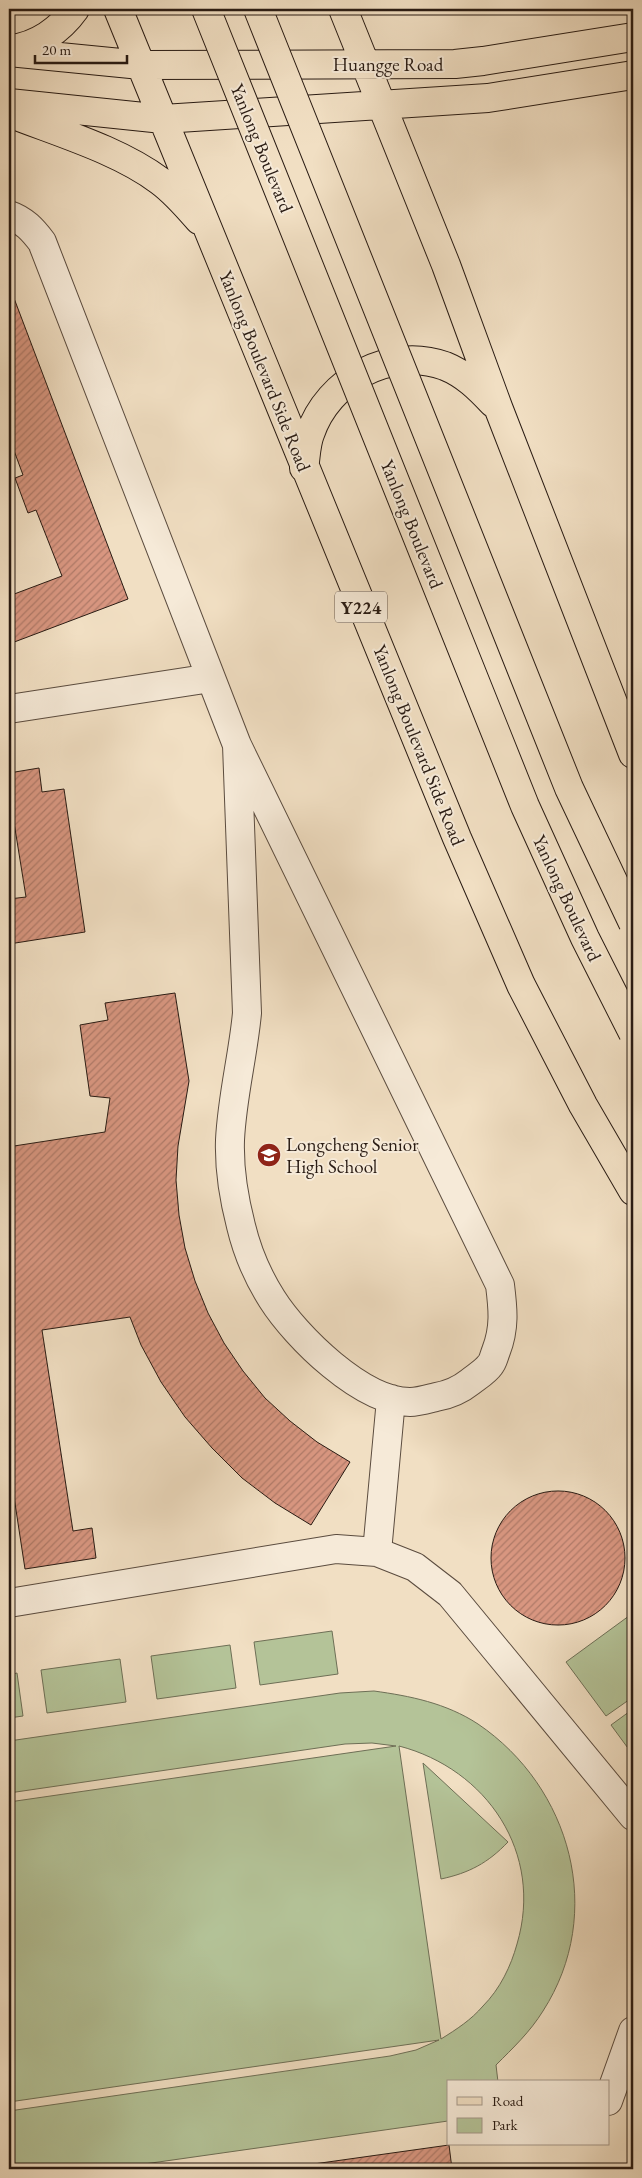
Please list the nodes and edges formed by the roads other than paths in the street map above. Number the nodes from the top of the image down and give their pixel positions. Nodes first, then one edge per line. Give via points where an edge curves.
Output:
1 (75, 9) edge
2 (118, 9) edge
3 (206, 9) edge
4 (258, 9) edge
5 (343, 9) edge
6 (633, 37) edge
7 (9, 51) edge
8 (366, 64) junction
9 (141, 65) junction
10 (633, 75) edge
11 (9, 103) edge
12 (382, 105) junction
13 (9, 113) edge
14 (163, 119) junction
15 (9, 215) edge
16 (209, 232) junction
17 (498, 407) junction
18 (304, 468) junction
19 (211, 678) junction
20 (9, 709) edge
21 (237, 745) junction
22 (633, 754) edge
23 (633, 923) edge
24 (633, 1033) edge
25 (633, 1191) edge
26 (391, 1399) junction
27 (377, 1552) junction
28 (9, 1603) edge
29 (633, 1816) edge
30 (633, 2031) edge
31 (610, 2095) edge

1 - 7 main road via 49,35
2 - 9 main road, Yanlong Boulevard Side Road / Y224
3 - 24 main road, Yanlong Boulevard, bridge via 525,806 585,938
4 - 23 main road, bridge via 569,788
5 - 8 main road
6 - 8 main road, Huangge Road via 483,61
7 - 9 main road, Huangge Road
8 - 9 main road, Huangge Road
8 - 12 main road
9 - 14 main road, Yanlong Boulevard Side Road / Y224
10 - 12 main road, Huangge Road via 488,98
11 - 14 main road, Huangge Road
12 - 14 main road, Huangge Road
12 - 17 main road
13 - 16 main road via 130,162 160,181 185,203
14 - 16 main road, Yanlong Boulevard Side Road / Y224
15 - 19 lane via 31,227 42,242
16 - 18 main road, Yanlong Boulevard Side Road / Y224
17 - 18 main road via 475,383 445,366 412,360 378,365 348,380 324,404 309,434
17 - 22 main road
18 - 25 main road, Yanlong Boulevard Side Road / Y224 via 457,838 522,985 583,1105
19 - 20 lane
19 - 21 lane
21 - 26 lane via 247,1013 230,1142 233,1186 241,1228 258,1273 295,1330 322,1358 356,1382
21 - 26 lane via 500,1285 502,1335 490,1365 465,1386 448,1394 410,1402
26 - 27 lane
27 - 28 lane via 326,1550
27 - 29 lane via 415,1567 450,1594
30 - 31 lane

